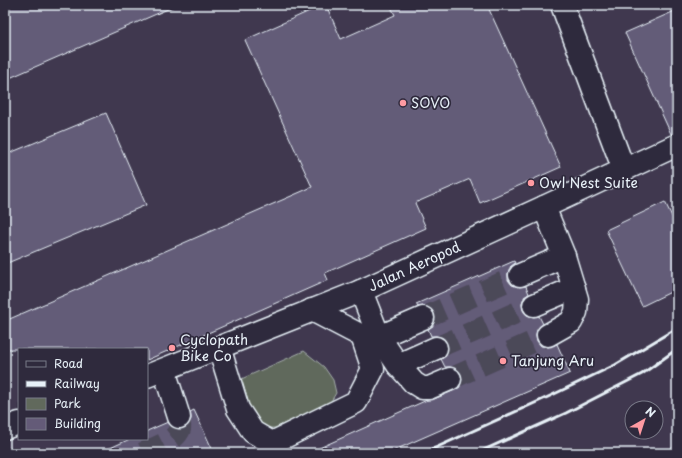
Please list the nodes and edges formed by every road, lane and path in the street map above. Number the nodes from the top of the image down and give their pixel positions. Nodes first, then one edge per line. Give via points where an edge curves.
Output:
1 (562, 5) edge
2 (677, 145) edge
3 (624, 170) junction
4 (544, 207) junction
5 (564, 256) junction
6 (520, 275) tunnel mouth
7 (574, 288) junction
8 (361, 290) junction
9 (534, 305) tunnel mouth
10 (312, 310) junction
11 (423, 318) tunnel mouth
12 (548, 335) tunnel mouth
13 (379, 337) junction
14 (220, 347) junction
15 (436, 348) tunnel mouth
16 (398, 365) junction
17 (156, 373) edge
18 (450, 378) tunnel mouth
19 (179, 417) tunnel mouth
20 (18, 423) edge
21 (5, 428) edge

1 - 3 street
2 - 3 street, Jalan Aeropod
3 - 4 street, Jalan Aeropod
4 - 5 street
4 - 8 street, Jalan Aeropod
5 - 6 street
5 - 7 street
7 - 9 street
7 - 12 street via 577,299 576,312 571,322
8 - 10 street, Jalan Aeropod
8 - 13 street
10 - 14 street, Jalan Aeropod
10 - 14 street via 362,336 374,369 356,402 272,443 253,432 238,409
11 - 13 street
13 - 16 street
14 - 17 street, Jalan Aeropod
15 - 16 street
16 - 18 street via 422,388 429,388
17 - 19 street
20 - 21 street

